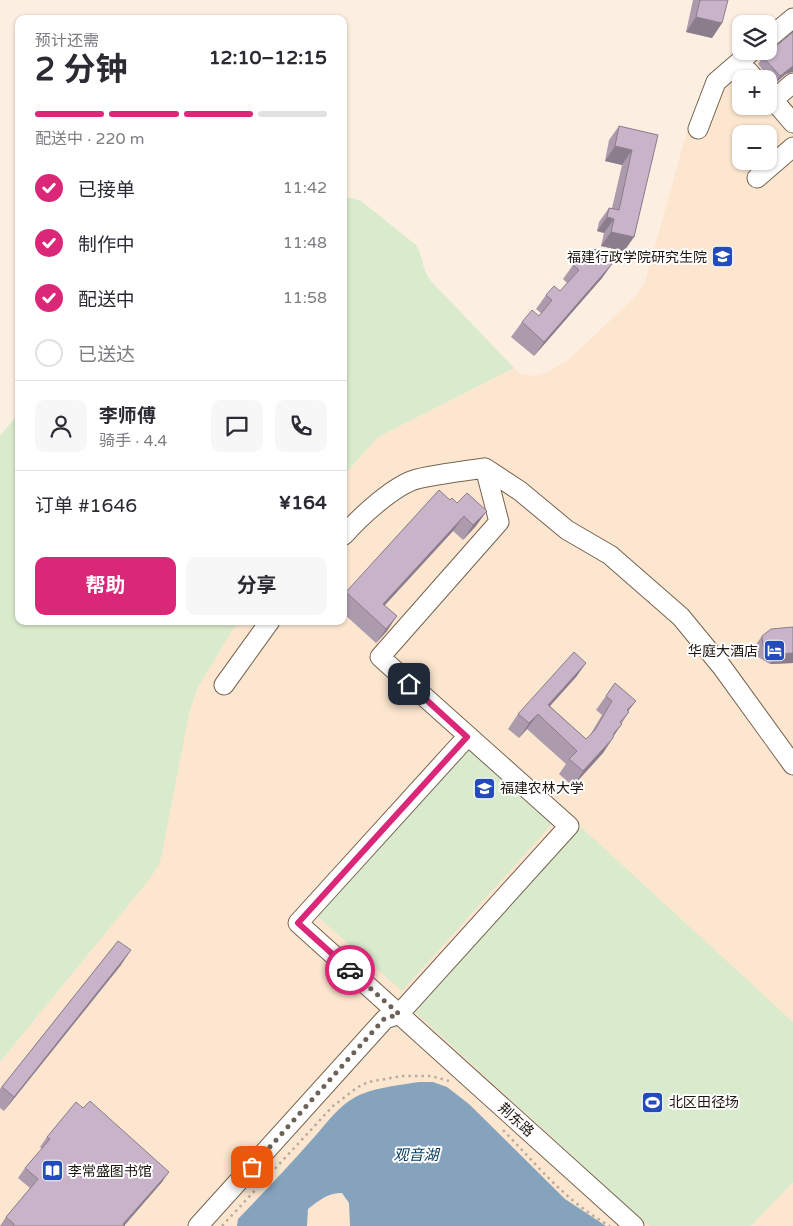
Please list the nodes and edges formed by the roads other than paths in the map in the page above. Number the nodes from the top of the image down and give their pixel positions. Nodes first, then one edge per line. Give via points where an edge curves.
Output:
1 (793, 18) edge
2 (777, 31) edge
3 (742, 60) edge
4 (793, 83) edge
5 (777, 93) edge
6 (777, 104) edge
7 (793, 123) edge
8 (698, 129) dead end
9 (793, 147) edge
10 (757, 178) dead end
11 (485, 468) junction
12 (347, 532) edge
13 (267, 625) edge
14 (224, 685) dead end
15 (467, 737) junction
16 (793, 765) edge
17 (399, 1014) junction
18 (198, 1226) edge
19 (634, 1226) edge

1 - 2 street
3 - 8 street via 716,82
4 - 5 street
6 - 7 street
9 - 10 street
11 - 12 street via 415,480 385,497
11 - 15 street via 499,522 380,657
11 - 16 street via 520,491 567,530 610,555 681,617
13 - 14 street
15 - 17 street, 荆东路 via 298,923
15 - 17 street via 569,826
17 - 18 street via 384,1019
17 - 19 street, 荆东路

